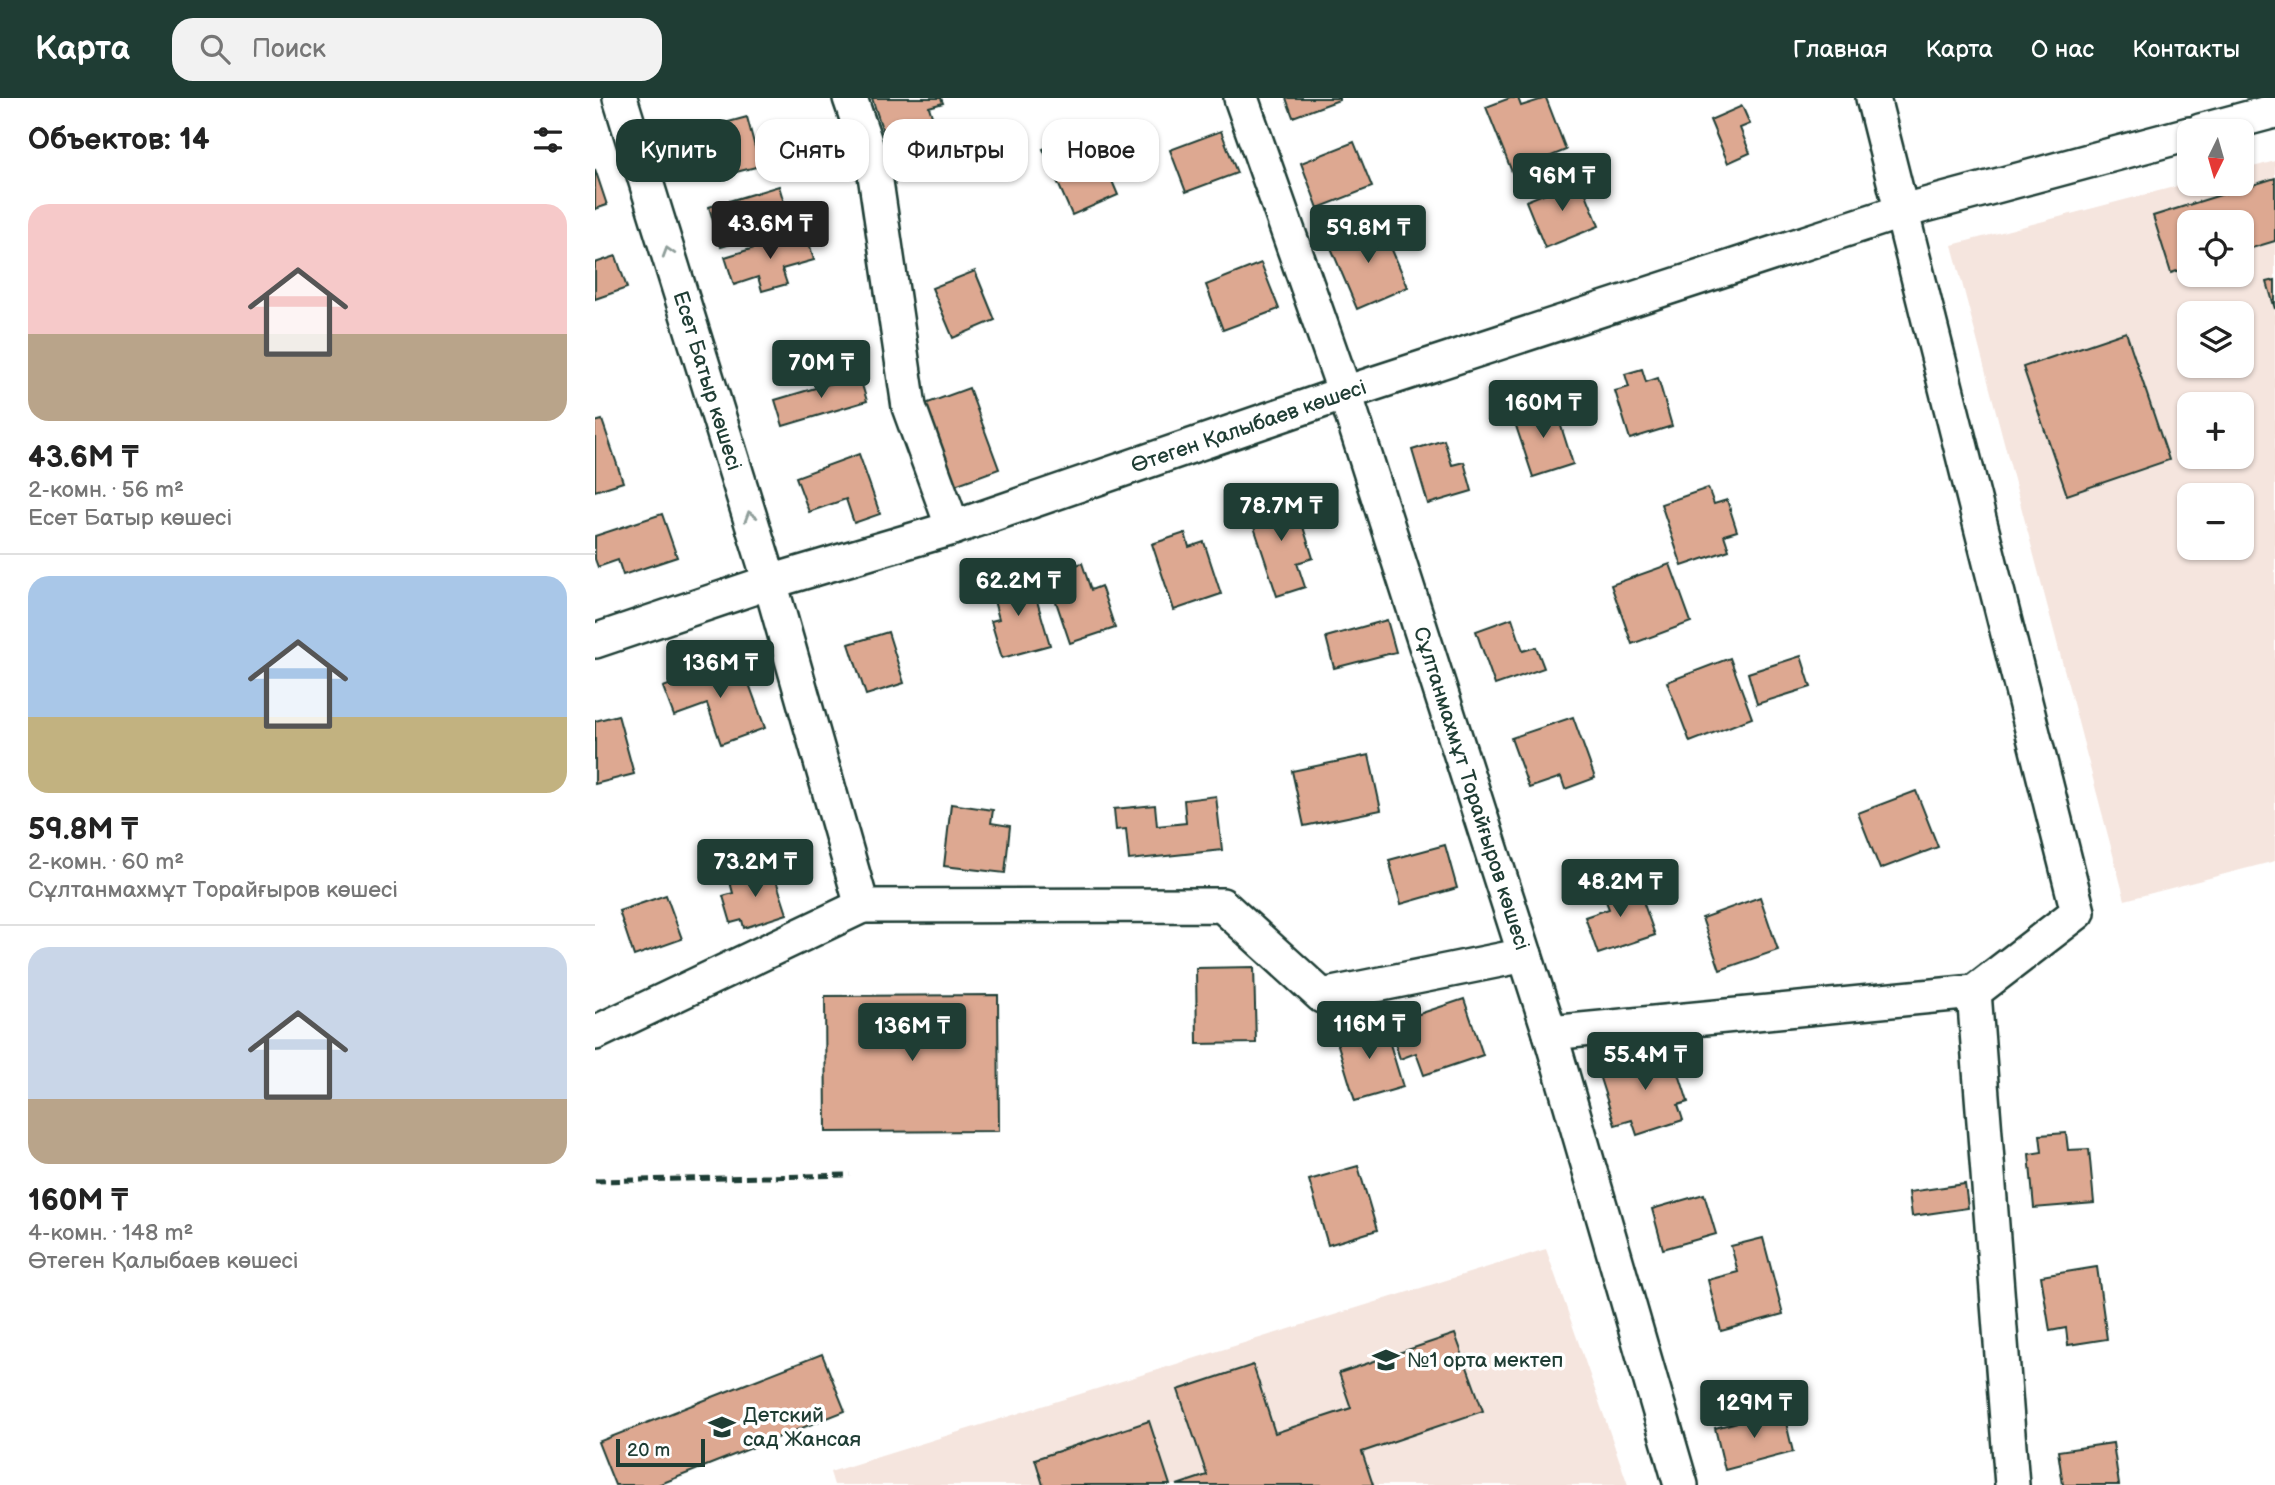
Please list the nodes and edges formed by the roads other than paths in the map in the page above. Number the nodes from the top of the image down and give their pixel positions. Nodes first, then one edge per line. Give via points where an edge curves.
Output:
1 (619, 98) edge
2 (850, 98) edge
3 (1241, 98) edge
4 (1873, 98) edge
5 (2275, 111) edge
6 (2245, 119) edge
7 (2177, 137) edge
8 (1903, 211) junction
9 (1345, 393) junction
10 (953, 528) junction
11 (770, 582) junction
12 (595, 641) edge
13 (862, 906) junction
14 (1525, 955) junction
15 (1974, 992) junction
16 (595, 1033) edge
17 (1550, 1033) junction
18 (1681, 1485) edge
19 (2012, 1485) edge

11 -> 1 street, Есет Батыр көшесі
2 - 10 street via 874,168 909,407
3 - 9 street, Сұлтанмахмұт Торайғыров көшесі
4 - 8 street
5 - 6 street
7 - 8 street, Өтеген Қалыбаев көшесі
8 - 9 street, Өтеген Қалыбаев көшесі
8 - 15 street via 2078,912
9 - 10 street, Өтеген Қалыбаев көшесі
9 - 14 street, Сұлтанмахмұт Торайғыров көшесі
10 - 11 street, Өтеген Қалыбаев көшесі
11 - 12 street, Өтеген Қалыбаев көшесі
11 - 13 street, Есет Батыр көшесі
13 - 14 street via 1222,905 1322,996
13 - 16 street
14 - 17 street, Сұлтанмахмұт Торайғыров көшесі
15 - 17 street
15 - 19 street
17 - 18 street, Сұлтанмахмұт Торайғыров көшесі

